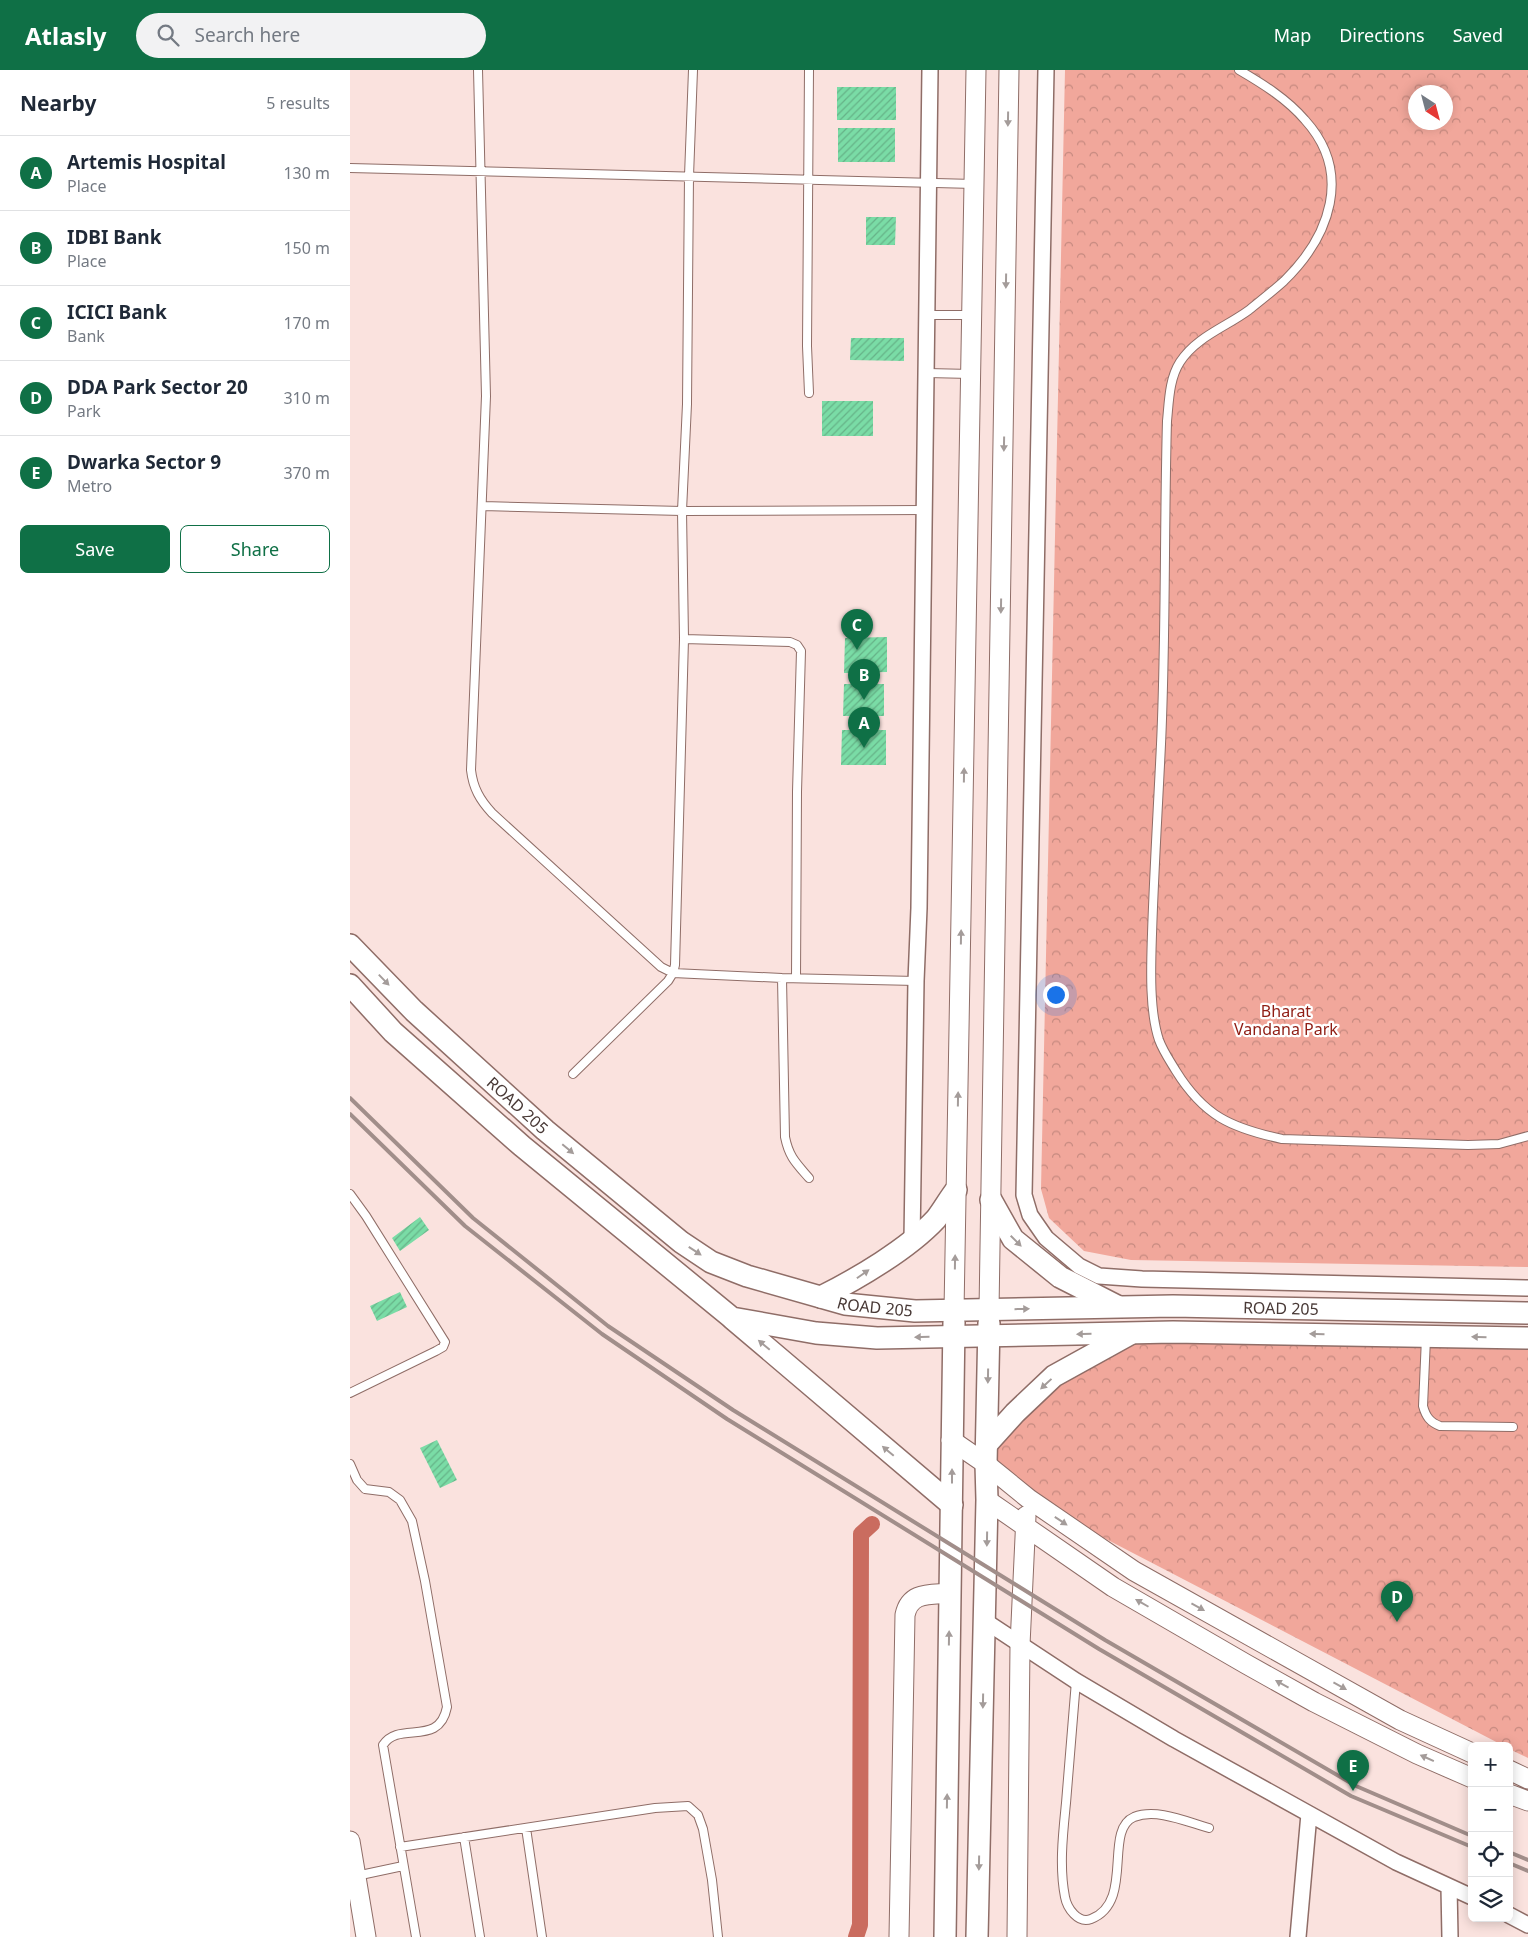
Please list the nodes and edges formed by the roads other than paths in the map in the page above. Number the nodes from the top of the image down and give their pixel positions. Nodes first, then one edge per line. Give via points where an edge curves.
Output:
1 (478, 70) edge
2 (693, 70) edge
3 (809, 70) edge
4 (930, 70) edge
5 (976, 70) edge
6 (1009, 70) edge
7 (1046, 70) edge
8 (1239, 70) edge
9 (350, 168) edge
10 (480, 171) junction
11 (690, 176) junction
12 (808, 179) junction
13 (929, 182) junction
14 (974, 184) junction
15 (972, 315) junction
16 (928, 316) junction
17 (927, 373) junction
18 (971, 374) junction
19 (809, 393) dead end
20 (482, 506) junction
21 (925, 510) junction
22 (682, 511) junction
23 (684, 639) junction
24 (350, 945) edge
25 (673, 973) junction
26 (782, 978) junction
27 (796, 978) junction
28 (916, 981) junction
29 (350, 985) edge
30 (574, 1074) dead end
31 (1528, 1136) edge
32 (809, 1178) dead end
33 (956, 1190) junction
34 (350, 1194) edge
35 (991, 1200) junction
36 (912, 1240) junction
37 (1528, 1288) edge
38 (821, 1297) junction
39 (1119, 1307) junction
40 (989, 1310) junction
41 (954, 1311) junction
42 (1528, 1313) edge
43 (732, 1318) junction
44 (1133, 1332) junction
45 (988, 1336) junction
46 (1426, 1336) junction
47 (953, 1337) junction
48 (1528, 1338) edge
49 (350, 1393) edge
50 (1513, 1427) dead end
51 (951, 1440) junction
52 (986, 1454) junction
53 (350, 1464) edge
54 (1029, 1499) junction
55 (987, 1500) junction
56 (952, 1505) junction
57 (1025, 1526) junction
58 (950, 1593) junction
59 (985, 1622) junction
60 (1020, 1645) junction
61 (1076, 1681) junction
62 (1468, 1751) edge
63 (1513, 1772) edge
64 (1468, 1776) edge
65 (1528, 1779) edge
66 (1513, 1796) edge
67 (1528, 1802) edge
68 (1309, 1814) junction
69 (526, 1828) junction
70 (1208, 1828) dead end
71 (464, 1837) junction
72 (350, 1841) edge
73 (400, 1847) junction
74 (403, 1866) junction
75 (355, 1876) junction
76 (1449, 1887) junction
77 (1468, 1896) edge
78 (1513, 1917) edge
79 (1528, 1925) edge
80 (366, 1937) edge
81 (416, 1937) edge
82 (480, 1937) edge
83 (542, 1937) edge
84 (718, 1937) edge
85 (899, 1937) edge
86 (945, 1937) edge
87 (977, 1937) edge
88 (1017, 1937) edge
89 (1298, 1937) edge
90 (1450, 1937) edge

1 - 10 lane
2 - 11 lane
3 - 12 lane
4 - 13 street
5 - 14 street
6 -> 35 street
7 - 37 street via 1024,1195 1030,1215 1046,1238 1079,1266 1099,1276
8 - 31 lane via 1285,100 1306,120 1324,150 1331,171 1332,194 1326,220 1307,254 1284,281 1248,311 1193,346 1179,363 1171,384 1167,421 1162,720 1151,974 1159,1040 1197,1099 1231,1125 1255,1133 1282,1139 1468,1145 1498,1144
9 - 10 lane
10 - 11 lane
10 - 20 lane via 486,396
11 - 12 lane
11 - 22 lane
12 - 13 lane
12 - 19 lane
13 - 14 lane
13 - 16 street
14 - 15 street
15 - 16 lane
15 - 18 street
16 - 17 street
17 - 18 lane
17 - 21 street
33 -> 18 street
20 - 22 lane
20 - 25 lane via 473,783 482,803 492,813 661,967
21 - 22 lane
21 - 28 street
22 - 23 lane
23 - 25 lane
23 - 27 lane via 790,642 801,651
24 -> 38 main road, ROAD 205 via 414,1011 545,1130 681,1242 711,1262
25 - 26 lane
25 - 30 lane
26 - 27 lane
26 - 32 lane via 785,1137 788,1152
27 - 28 lane
28 - 36 street
29 - 43 main road, ROAD 205 via 393,1032 522,1146
33 - 36 main road via 936,1218
41 -> 33 street
34 - 49 lane via 445,1342 436,1351
35 -> 39 main road via 1012,1239 1060,1277
35 - 40 street
38 -> 36 main road via 855,1280
38 - 41 main road, ROAD 205 via 845,1304 915,1312
40 -> 39 main road, ROAD 205
39 - 42 main road, ROAD 205
40 - 41 main road, ROAD 205
40 - 45 main road
41 - 47 main road
47 -> 43 main road, ROAD 205 via 876,1338 816,1333
56 -> 43 main road
44 -> 45 main road, ROAD 205
46 -> 44 main road, ROAD 205
44 -> 52 main road via 1054,1376 1015,1413
45 - 47 main road, ROAD 205
45 -> 52 main road
48 -> 46 main road, ROAD 205
46 - 50 lane via 1423,1406 1431,1423 1440,1426
47 - 51 main road
51 - 52 street
56 -> 51 main road
52 - 54 street
52 - 55 main road
53 - 73 lane via 364,1489 389,1492 400,1500 412,1521 446,1707 445,1716 434,1728 392,1736 383,1745
54 - 57 street
54 -> 62 street via 1134,1571 1400,1720
55 - 57 street
55 -> 59 main road
56 - 58 main road
57 - 60 street
64 -> 57 street via 1314,1702 1246,1664 1114,1587
58 - 85 street via 920,1596 906,1607
86 -> 58 main road
59 - 60 street
59 -> 87 main road
60 - 61 street
60 - 88 street
61 - 68 street via 1174,1740
61 - 70 lane via 1063,1866 1065,1899 1072,1912 1080,1919 1089,1920 1110,1901 1116,1885 1119,1840 1124,1825 1134,1817 1162,1815
63 - 65 street
66 - 67 street
68 - 76 street
68 - 89 street
69 - 71 lane
69 - 83 lane
69 - 84 lane via 688,1806 698,1815 702,1829
71 - 73 lane
71 - 82 lane
72 - 75 street
73 - 74 lane
74 - 75 lane
74 - 81 lane
75 - 80 street
76 - 77 street
76 - 90 street
78 - 79 street

